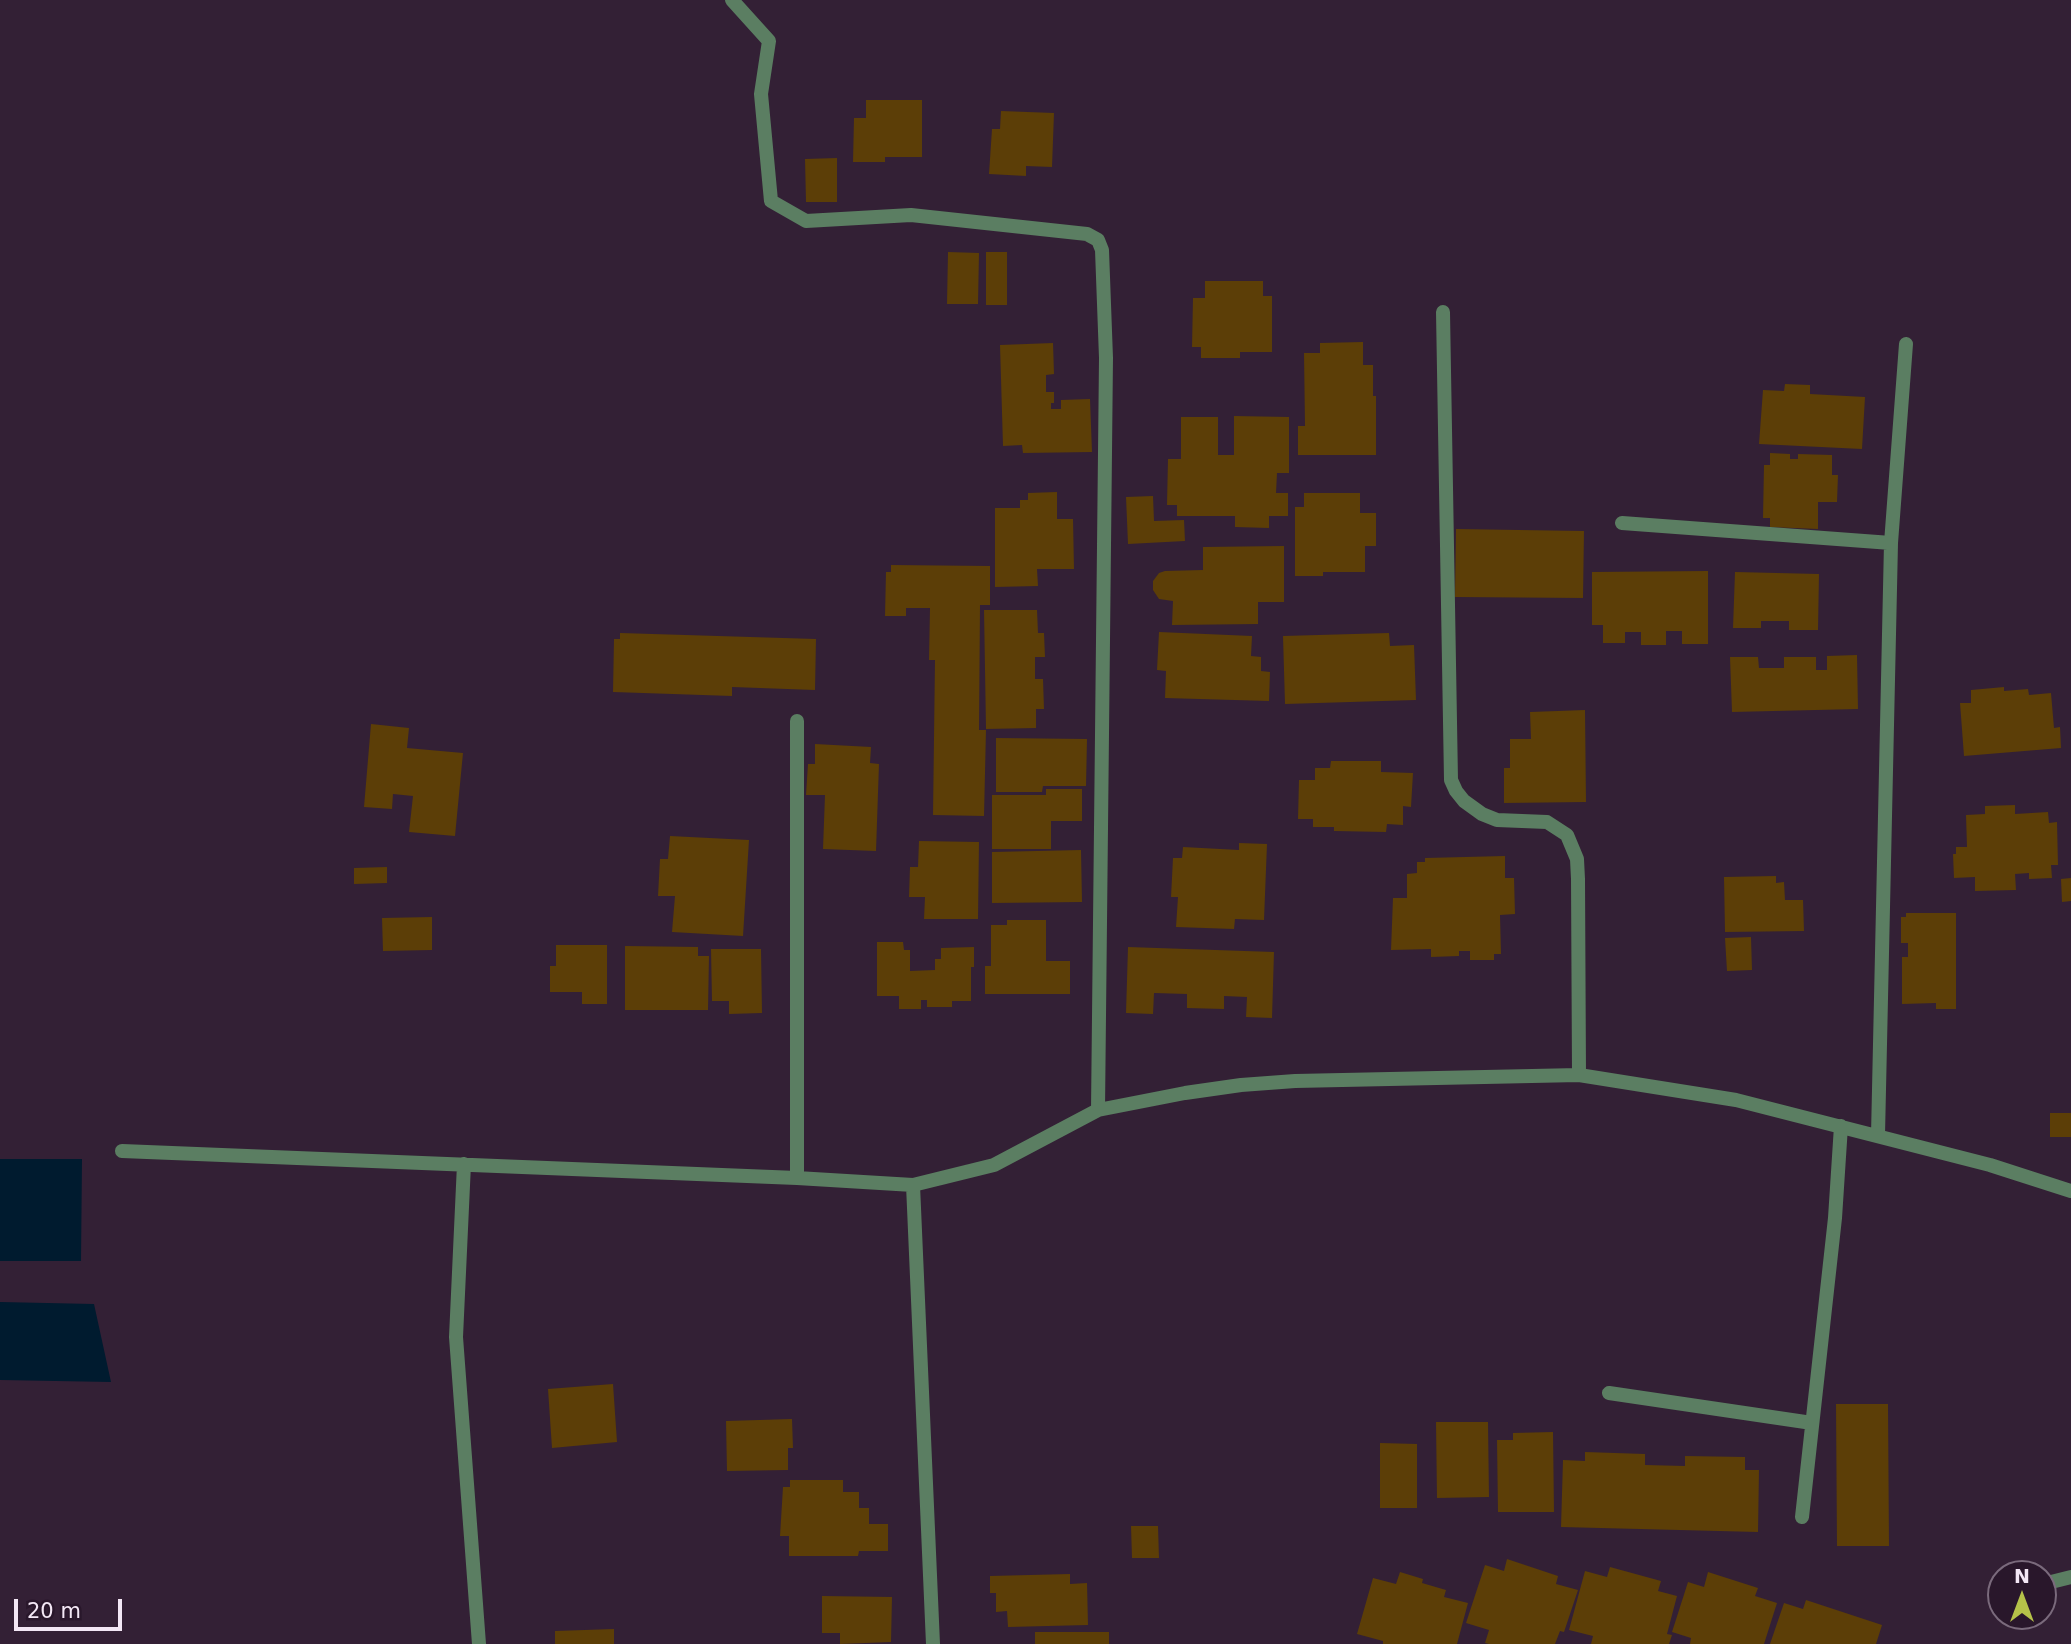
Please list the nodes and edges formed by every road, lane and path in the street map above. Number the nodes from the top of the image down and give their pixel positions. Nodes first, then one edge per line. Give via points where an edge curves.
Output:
1 (732, 0) edge
2 (1443, 312) dead end
3 (1906, 344) dead end
4 (1622, 523) dead end
5 (1891, 543) junction
6 (797, 721) dead end
7 (1579, 1075) junction
8 (1098, 1111) junction
9 (1842, 1126) junction
10 (1878, 1135) junction
11 (122, 1151) dead end
12 (464, 1164) junction
13 (797, 1178) junction
14 (913, 1185) junction
15 (2071, 1191) edge
16 (1609, 1393) dead end
17 (1812, 1423) junction
18 (1802, 1517) dead end
19 (479, 1644) edge
20 (933, 1644) edge

1 - 8 street via 769,41 761,94 771,201 806,221 911,215 1087,234 1098,240 1102,250 1106,358
2 - 7 street via 1451,780 1464,801 1482,814 1497,820 1547,822 1567,835 1577,859 1578,879
3 - 5 street
4 - 5 street
5 - 10 street
6 - 13 street
7 - 8 street via 1241,1084
7 - 9 street via 1736,1100
8 - 14 street via 994,1165
9 - 10 street
9 - 17 street
10 - 15 street
11 - 12 street
12 - 13 street
12 - 19 street via 456,1337
13 - 14 street
14 - 20 street
16 - 17 street
17 - 18 street

